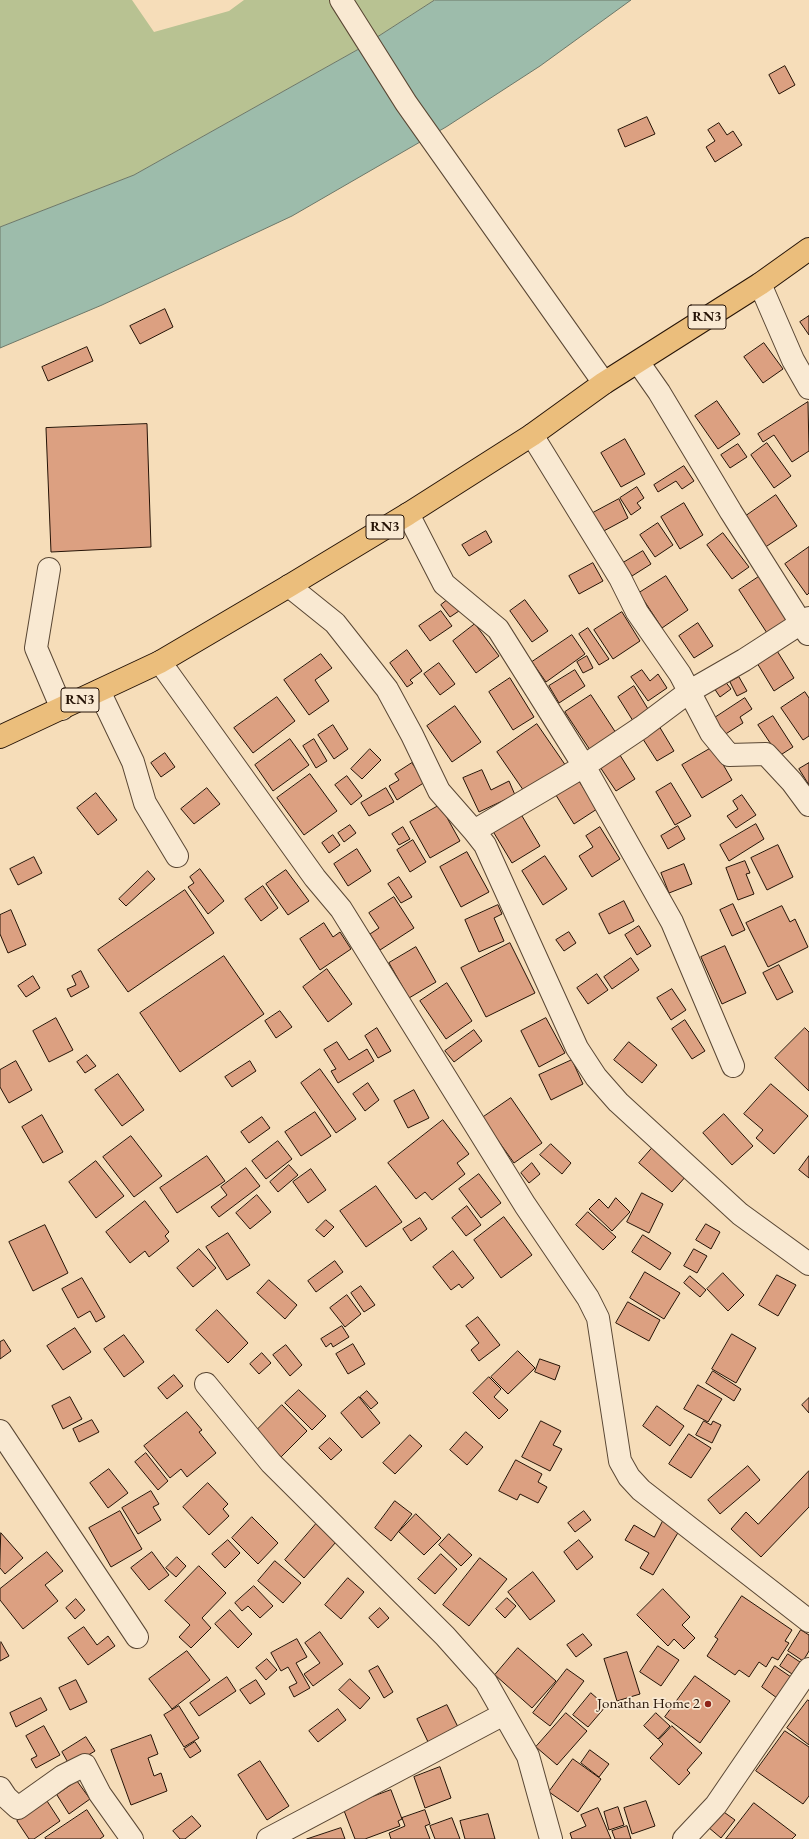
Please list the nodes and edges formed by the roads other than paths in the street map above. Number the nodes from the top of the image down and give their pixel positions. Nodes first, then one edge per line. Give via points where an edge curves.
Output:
1 (341, 0) edge
2 (809, 249) edge
3 (760, 284) junction
4 (638, 362) junction
5 (604, 383) junction
6 (809, 388) edge
7 (532, 435) junction
8 (408, 514) junction
9 (49, 569) dead end
10 (289, 586) junction
11 (807, 625) edge
12 (160, 662) junction
13 (690, 691) junction
14 (99, 692) junction
15 (62, 709) junction
16 (0, 737) edge
17 (584, 766) junction
18 (809, 805) edge
19 (474, 831) junction
20 (177, 856) dead end
21 (733, 1066) dead end
22 (809, 1264) edge
23 (206, 1384) dead end
24 (0, 1431) edge
25 (809, 1621) edge
26 (138, 1636) dead end
27 (809, 1669) edge
28 (504, 1714) junction
29 (0, 1788) edge
30 (132, 1839) edge
31 (268, 1839) edge
32 (551, 1839) edge
33 (684, 1839) edge

1 - 5 street via 406,103
2 - 3 highway, RN3
3 - 4 highway, RN3
3 - 6 street via 793,360
4 - 5 highway, RN3
4 - 11 street via 659,392 731,512
5 - 7 highway, RN3
7 - 8 highway, RN3
7 - 13 street via 620,578 637,612
8 - 10 highway, RN3
8 - 17 street via 444,584 498,629
9 - 15 street via 36,648
10 - 12 highway, RN3
10 - 19 street via 335,623 387,688 439,792
11 - 13 street
12 - 14 highway, RN3
12 - 25 street via 315,878 341,908 525,1204 588,1298 598,1318 620,1461 629,1477 641,1490
13 - 17 street
13 - 18 street via 711,733 729,755 766,754
14 - 15 highway, RN3
14 - 20 street via 133,762 145,803
15 - 16 highway, RN3
17 - 19 street
17 - 21 street via 672,922
19 - 22 street via 485,845 577,1048 596,1077 618,1102 740,1214
23 - 28 street via 271,1463 445,1636 486,1682
24 - 26 street
27 - 33 street via 716,1805
28 - 31 street
28 - 32 street via 528,1756
29 - 30 street via 18,1808 63,1776 85,1765 100,1794

